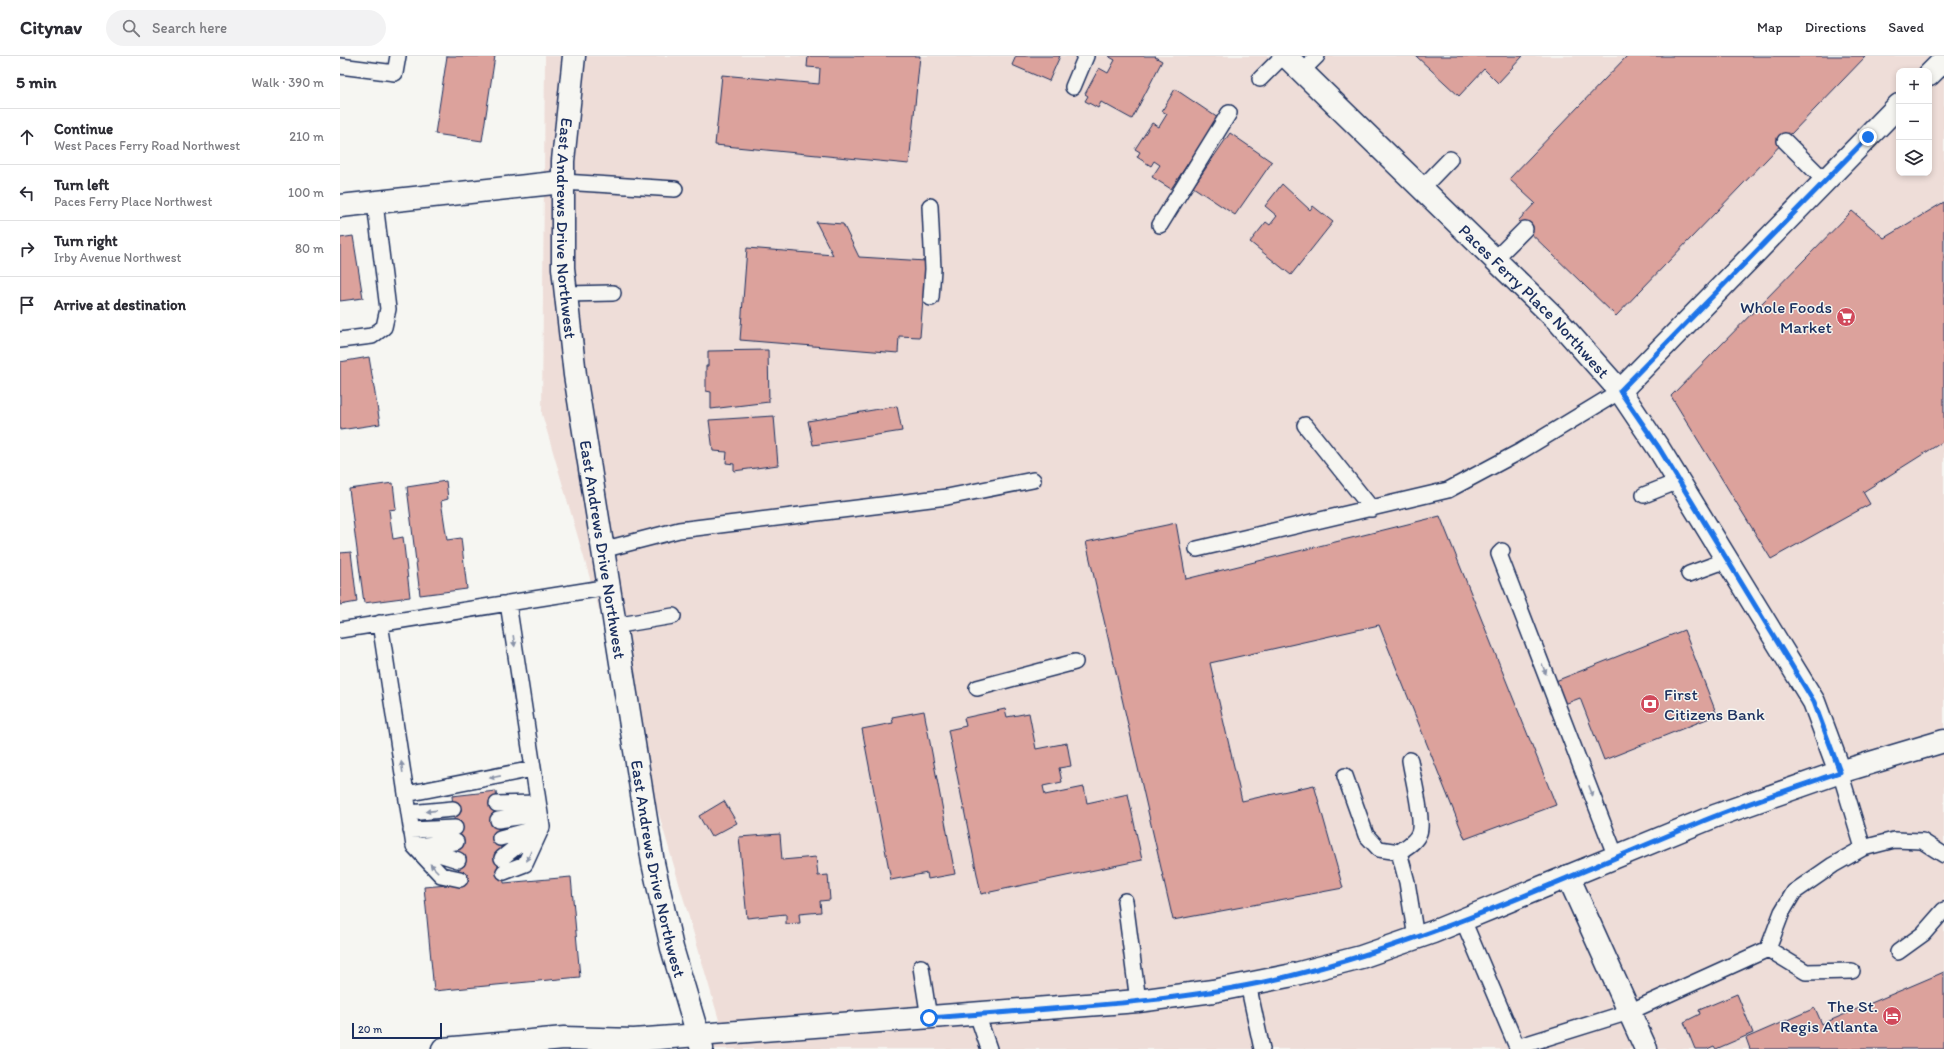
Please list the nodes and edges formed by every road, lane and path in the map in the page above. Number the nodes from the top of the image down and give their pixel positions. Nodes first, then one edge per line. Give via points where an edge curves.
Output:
1 (398, 56) edge
2 (574, 56) edge
3 (1086, 56) edge
4 (1284, 56) edge
5 (1317, 56) edge
6 (1944, 60) edge
7 (340, 66) edge
8 (1302, 72) junction
9 (1932, 72) edge
10 (1260, 79) dead end
11 (1072, 87) dead end
12 (1896, 109) edge
13 (1228, 113) dead end
14 (1785, 141) dead end
15 (1450, 159) dead end
16 (1825, 181) junction
17 (563, 182) junction
18 (1422, 188) junction
19 (675, 189) dead end
20 (342, 201) edge
21 (375, 202) junction
22 (930, 206) dead end
23 (1160, 225) dead end
24 (1525, 229) dead end
25 (1495, 259) junction
26 (613, 293) dead end
27 (566, 294) junction
28 (931, 298) dead end
29 (340, 340) edge
30 (1620, 391) junction
31 (1306, 425) dead end
32 (1033, 480) dead end
33 (1679, 481) junction
34 (1644, 495) dead end
35 (1372, 509) junction
36 (602, 550) junction
37 (1197, 550) dead end
38 (1502, 551) dead end
39 (1727, 560) junction
40 (1689, 574) dead end
41 (609, 586) junction
42 (508, 602) junction
43 (673, 616) dead end
44 (380, 623) junction
45 (614, 626) junction
46 (340, 630) edge
47 (1075, 662) dead end
48 (978, 688) dead end
49 (1944, 741) edge
50 (1410, 760) dead end
51 (533, 770) junction
52 (1840, 772) junction
53 (1345, 776) dead end
54 (406, 794) junction
55 (497, 804) dead end
56 (453, 809) dead end
57 (409, 814) junction
58 (540, 815) junction
59 (498, 820) dead end
60 (411, 830) junction
61 (500, 838) dead end
62 (414, 846) junction
63 (1863, 848) junction
64 (1399, 852) junction
65 (1944, 855) edge
66 (1616, 857) junction
67 (458, 860) dead end
68 (503, 865) dead end
69 (1568, 876) junction
70 (460, 879) dead end
71 (1125, 901) dead end
72 (1944, 910) edge
73 (1463, 920) junction
74 (1416, 938) junction
75 (1768, 949) junction
76 (1898, 952) dead end
77 (921, 967) dead end
78 (1852, 971) dead end
79 (1248, 984) junction
80 (1138, 1001) junction
81 (1629, 1012) junction
82 (977, 1014) junction
83 (929, 1018) junction
84 (700, 1042) edge
85 (443, 1049) edge
86 (989, 1049) edge
87 (1262, 1049) edge
88 (1646, 1049) edge

1 - 7 lane via 395,73
2 - 17 street, East Andrews Drive Northwest
3 - 11 lane
4 - 8 street, Paces Ferry Place Northwest
4 - 10 lane
5 - 8 lane
6 - 9 street
8 - 18 street, Paces Ferry Place Northwest
12 - 16 street
13 - 23 lane
14 - 16 lane
15 - 18 lane
16 - 30 street
17 - 19 lane
17 - 21 street
17 - 27 street, East Andrews Drive Northwest via 563,268
18 - 25 street, Paces Ferry Place Northwest
20 - 21 street
21 - 29 lane via 388,309 384,327 372,336
22 - 28 lane via 933,269
24 - 25 lane
25 - 30 street, Paces Ferry Place Northwest via 1558,321
26 - 27 lane
27 - 36 street, East Andrews Drive Northwest via 575,375
30 - 33 street, Paces Ferry Place Northwest
30 - 35 lane via 1521,451 1448,490
31 - 35 lane
32 - 36 lane via 947,497 679,530
33 - 34 lane
33 - 39 street, Paces Ferry Place Northwest
35 - 37 lane
36 - 41 street, East Andrews Drive Northwest
38 -> 66 lane via 1499,554
39 - 40 lane
39 - 52 street, Paces Ferry Place Northwest via 1814,702
41 - 42 lane
41 - 45 street, East Andrews Drive Northwest
42 - 44 lane
42 -> 51 lane
43 - 45 lane
44 - 46 lane
54 -> 44 lane
45 - 84 street, East Andrews Drive Northwest via 653,864 672,948
47 - 48 lane
49 - 52 street
50 - 64 lane via 1420,819 1419,833 1412,843
51 -> 54 lane
51 - 58 lane
52 - 63 lane
52 - 66 street via 1700,822
53 - 64 lane via 1366,834 1379,849
54 - 57 lane
55 - 58 lane
56 -> 57 lane
57 - 60 lane
58 - 59 lane
58 - 61 lane
58 -> 68 lane
60 - 62 lane
60 - 62 lane via 456,835
62 - 67 lane
70 -> 62 lane via 441,875
63 - 65 lane via 1894,840 1922,841
63 - 75 lane via 1794,892 1782,912
64 - 74 lane via 1407,882
66 - 69 street
69 - 73 street
69 - 81 street
71 - 80 lane
72 - 76 lane via 1923,934
73 - 74 street
73 - 81 lane via 1517,1047
74 - 79 street via 1354,959
75 - 78 lane via 1806,972
75 - 81 lane
77 - 83 lane
79 - 80 street
79 - 87 lane
80 - 82 street
81 - 88 street
82 - 83 street
82 - 86 lane
83 - 84 street
84 - 85 street via 564,1038

